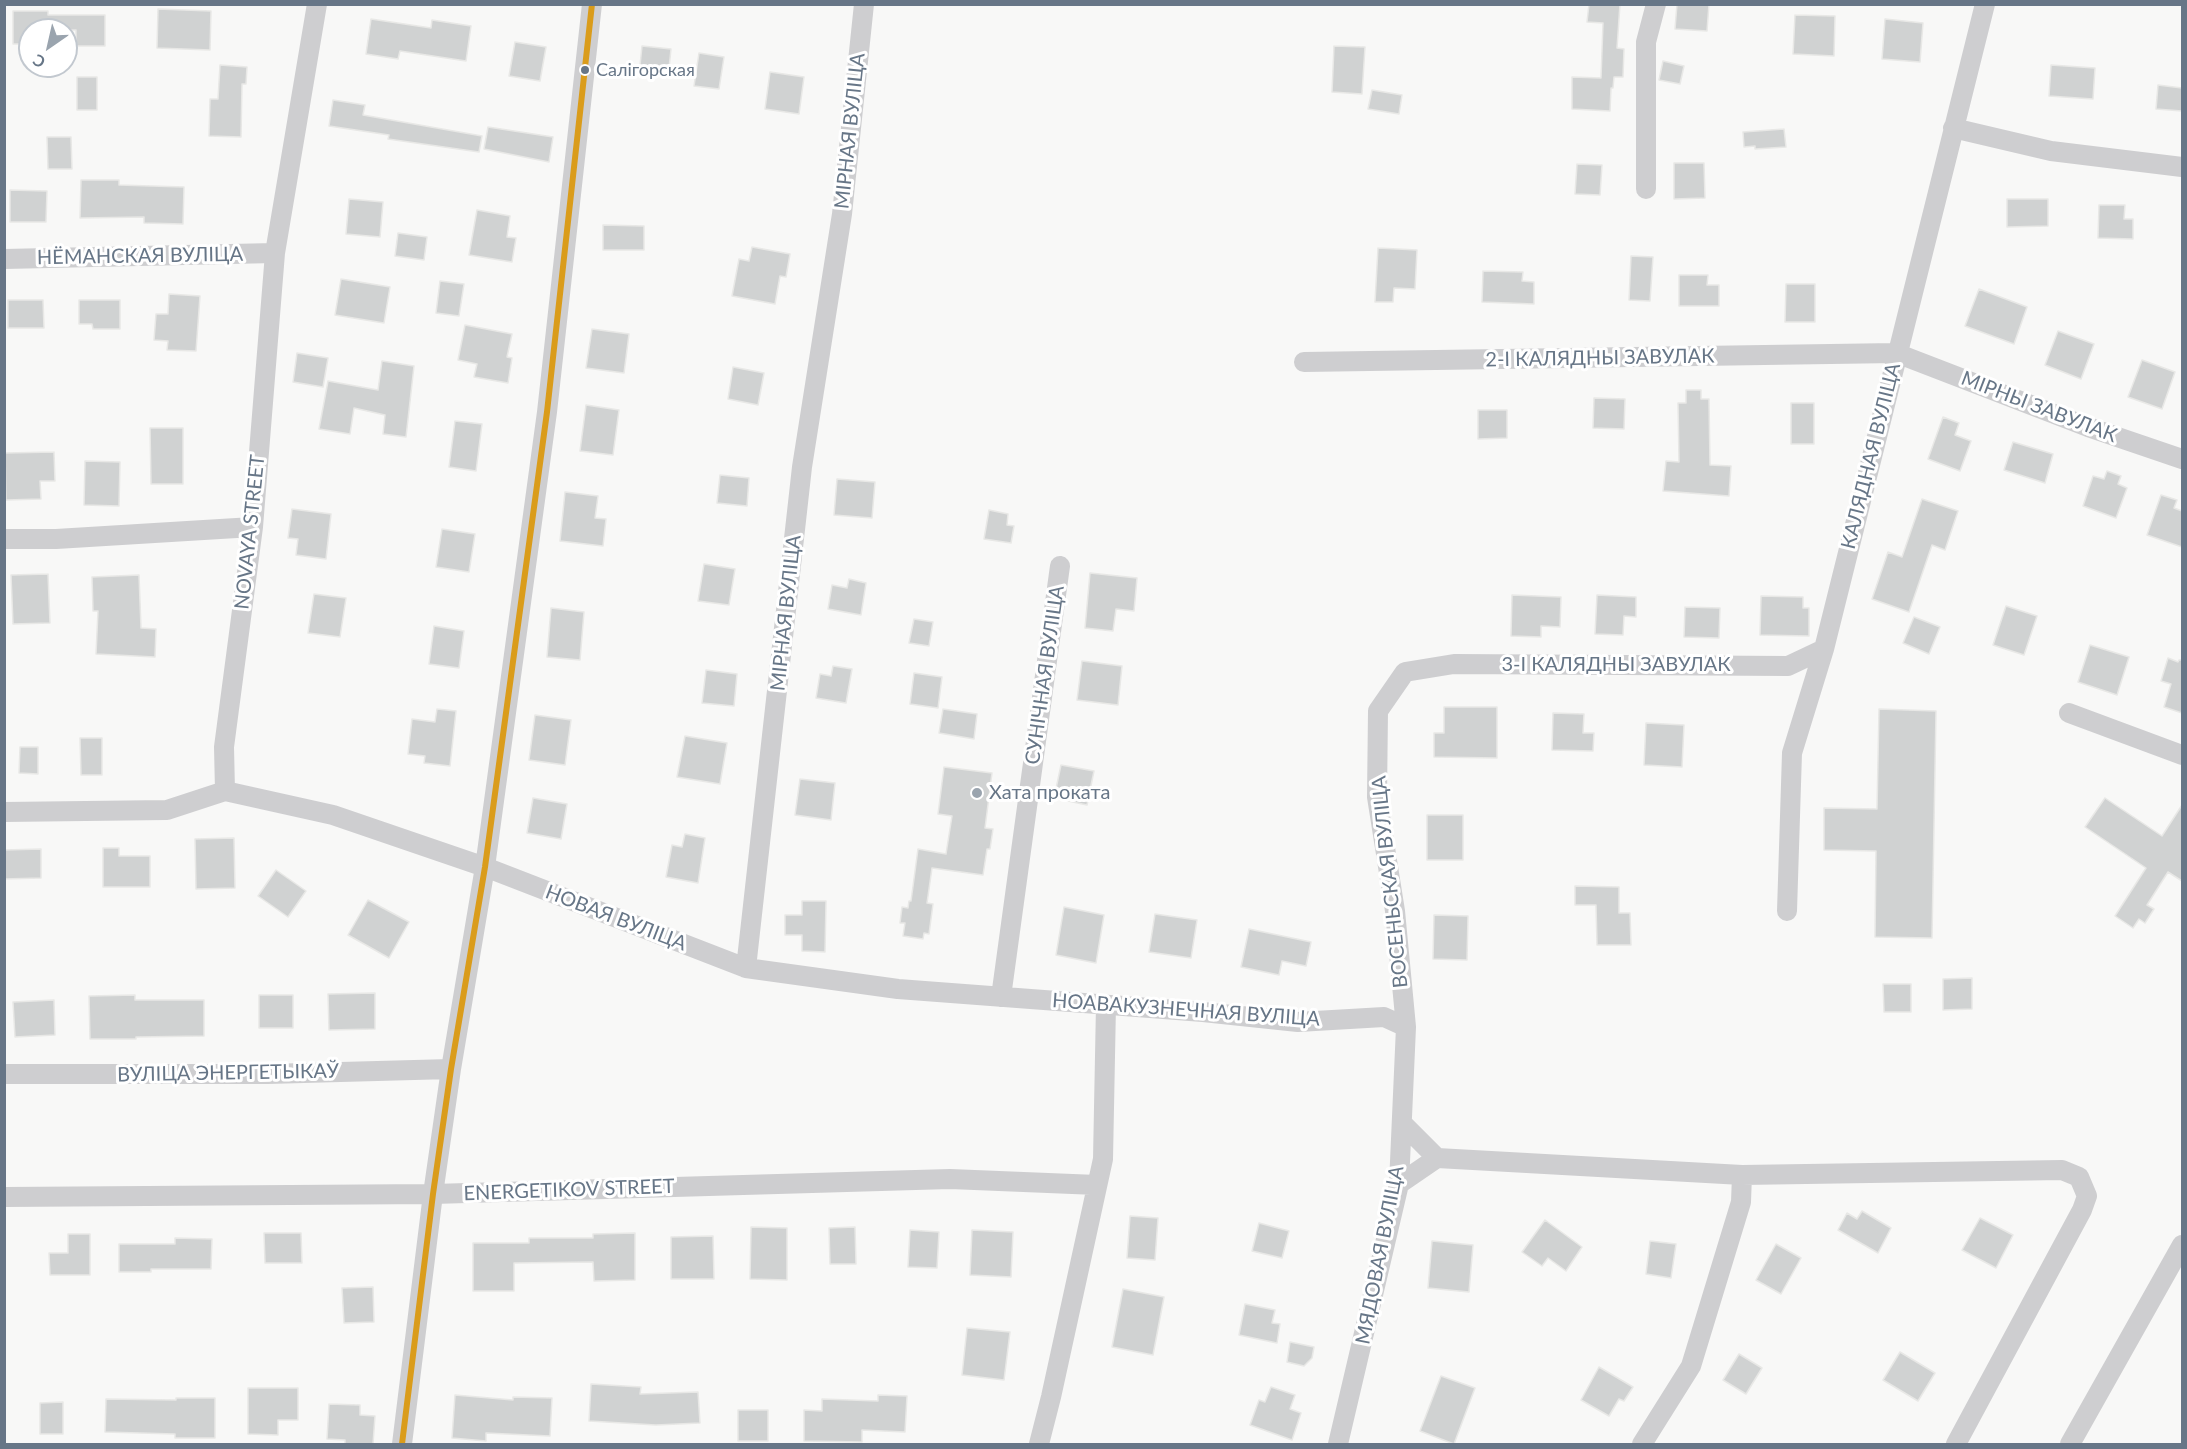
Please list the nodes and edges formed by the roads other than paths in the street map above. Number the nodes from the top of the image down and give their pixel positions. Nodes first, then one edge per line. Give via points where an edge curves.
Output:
1 (317, 4) edge
2 (592, 4) edge
3 (864, 4) edge
4 (1656, 4) edge
5 (1985, 4) edge
6 (1953, 128) junction
7 (2182, 167) edge
8 (1646, 189) dead end
9 (275, 253) junction
10 (4, 259) edge
11 (1896, 353) junction
12 (1304, 362) dead end
13 (2182, 459) edge
14 (253, 527) junction
15 (4, 539) edge
16 (1060, 566) dead end
17 (1824, 649) junction
18 (1405, 672) joint
19 (2069, 713) dead end
20 (2182, 755) edge
21 (225, 791) junction
22 (4, 812) edge
23 (485, 867) junction
24 (1787, 911) dead end
25 (747, 968) junction
26 (1001, 997) junction
27 (1106, 1005) junction
28 (1406, 1028) junction
29 (451, 1069) junction
30 (4, 1074) edge
31 (1402, 1123) junction
32 (1437, 1158) junction
33 (1742, 1174) junction
34 (1399, 1184) junction
35 (1097, 1185) junction
36 (433, 1194) junction
37 (4, 1197) edge
38 (2182, 1245) edge
39 (402, 1444) edge
40 (1039, 1444) edge
41 (1338, 1444) edge
42 (1642, 1444) edge
43 (1956, 1444) edge
44 (2070, 1444) edge

1 - 9 street, NOVAYA STREET
2 - 23 street via 547,412
3 - 25 street, МІРНАЯ ВУЛІЦА via 842,214 802,467
4 - 8 street via 1646,42
5 - 6 street, КАЛЯДНАЯ ВУЛІЦА
6 - 7 street via 2051,151
6 - 11 street, КАЛЯДНАЯ ВУЛІЦА
9 - 10 street, НЁМАНСКАЯ ВУЛІЦА
9 - 14 street, NOVAYA STREET
11 - 12 street, 2-І КАЛЯДНЫ ЗАВУЛАК
11 - 13 street, МІРНЫ ЗАВУЛАК
11 - 17 street, КАЛЯДНАЯ ВУЛІЦА
14 - 15 street
14 - 21 street, NOVAYA STREET via 224,747
16 - 26 street, СУНІЧНАЯ ВУЛІЦА
17 - 18 street, 3-І КАЛЯДНЫ ЗАВУЛАК via 1788,666 1454,664
17 - 24 street, КАЛЯДНАЯ ВУЛІЦА via 1792,753
18 - 28 street, ВОСЕНЬСКАЯ ВУЛІЦА via 1378,711 1377,797 1395,911
19 - 20 street
21 - 22 street via 167,810
21 - 23 street via 333,815
23 - 25 street, НОВАЯ ВУЛІЦА
23 - 29 street
25 - 26 street via 898,989
26 - 27 street, НОАВАКУЗНЕЧНАЯ ВУЛІЦА
27 - 28 street, НОАВАКУЗНЕЧНАЯ ВУЛІЦА via 1298,1022 1384,1017
27 - 35 street via 1103,1159
28 - 31 street, МЯДОВАЯ ВУЛІЦА
29 - 30 street, ВУЛІЦА ЭНЕРГЕТЫКАЎ
29 - 36 street
31 - 32 street
31 - 34 street, МЯДОВАЯ ВУЛІЦА
32 - 33 street
32 - 34 street
33 - 42 street via 1741,1202 1691,1366
33 - 43 street via 2062,1170 2079,1177 2087,1196 2082,1210
34 - 41 street, МЯДОВАЯ ВУЛІЦА
35 - 36 street, ENERGETIKOV STREET via 950,1179
35 - 40 street
36 - 37 street, ENERGETIKOV STREET
36 - 39 street
38 - 44 street

